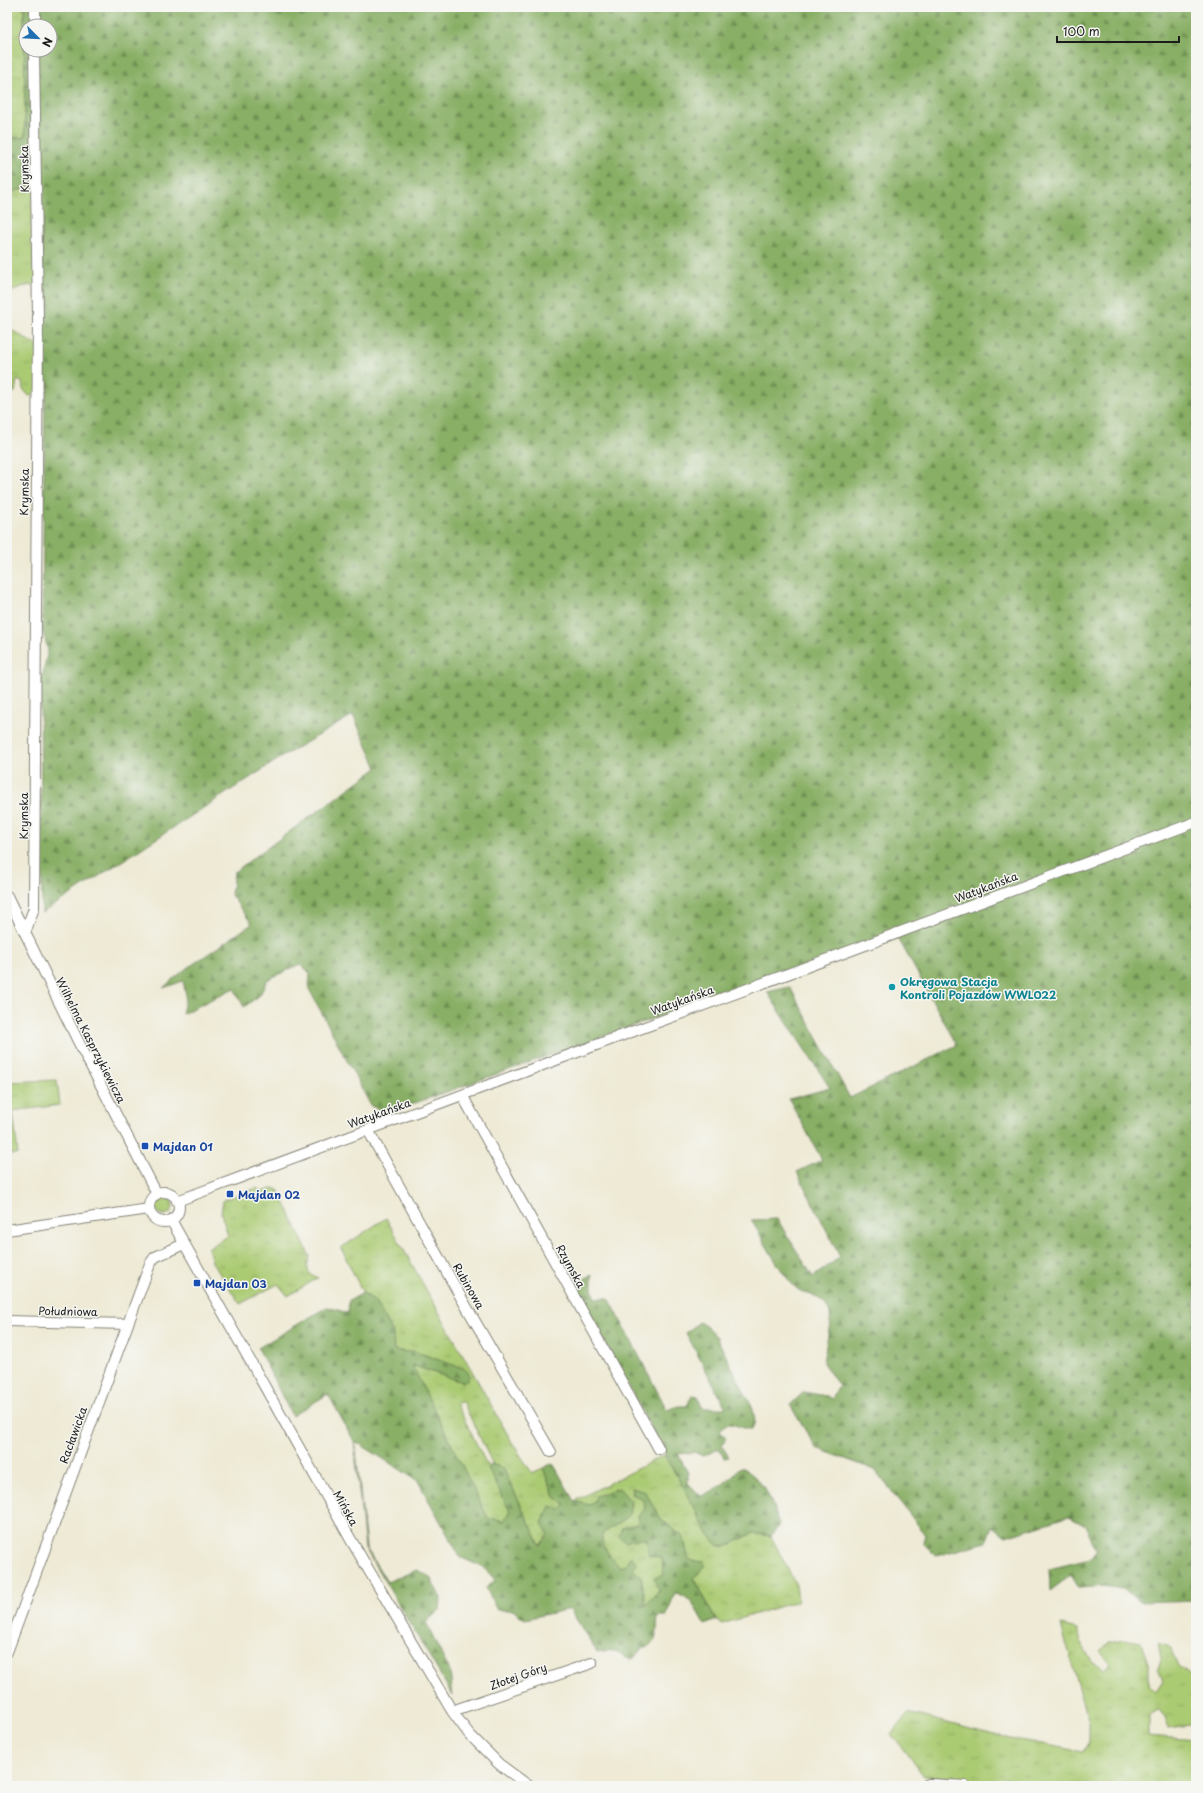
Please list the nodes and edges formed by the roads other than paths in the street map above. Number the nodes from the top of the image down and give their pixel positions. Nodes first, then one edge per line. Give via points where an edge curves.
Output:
1 (35, 7) edge
2 (35, 18) edge
3 (34, 58) edge
4 (1196, 822) edge
5 (7, 896) edge
6 (25, 933) junction
7 (462, 1095) junction
8 (368, 1130) junction
9 (157, 1194) junction
10 (177, 1201) junction
11 (149, 1209) junction
12 (171, 1220) junction
13 (7, 1230) edge
14 (184, 1244) junction
15 (7, 1321) edge
16 (128, 1324) junction
17 (659, 1449) dead end
18 (551, 1452) dead end
19 (7, 1652) edge
20 (592, 1663) dead end
21 (452, 1711) junction
22 (529, 1786) edge
23 (926, 1786) edge
24 (965, 1786) edge

1 - 2 street
3 - 6 street, Krymska via 38,318 34,908
4 - 7 street, Watykańska
5 - 6 street, Wilhelma Kasprzykiewicza
6 - 9 street, Wilhelma Kasprzykiewicza
7 - 8 street, Watykańska
7 - 17 street, Rzymska
8 - 10 street, Watykańska
8 - 18 street, Rubinowa
9 - 10 street via 166,1192
9 - 11 street via 150,1200
10 - 12 street via 178,1212
11 - 12 street via 155,1219
11 - 13 street
12 - 14 street, Mińska
14 - 16 street, Racławicka via 155,1257 150,1264
14 - 21 street, Mińska via 354,1547
15 - 16 street, Południowa
16 - 19 street, Racławicka
20 - 21 street, Złotej Góry
21 - 22 street, Mińska via 499,1764
23 - 24 street

